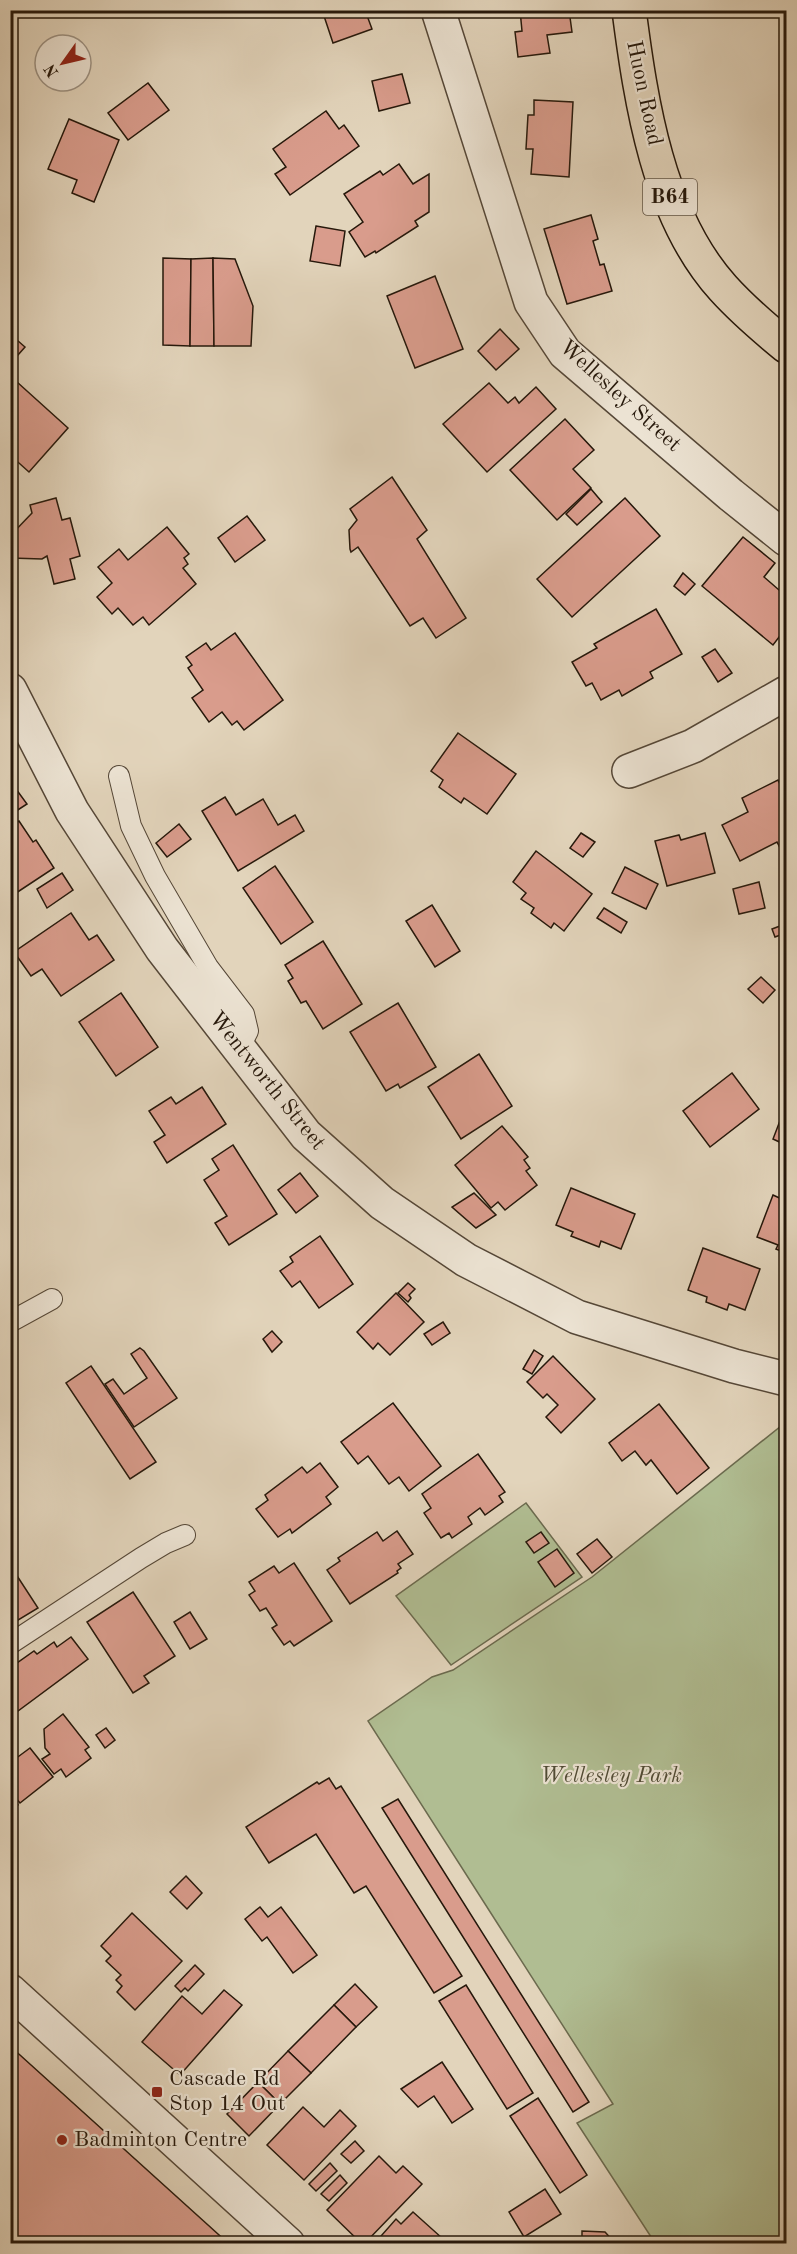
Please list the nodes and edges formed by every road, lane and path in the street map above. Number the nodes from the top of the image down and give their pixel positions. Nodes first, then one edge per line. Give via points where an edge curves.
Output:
1 (438, 10) edge
2 (628, 10) edge
3 (786, 346) edge
4 (786, 539) edge
5 (10, 690) edge
6 (786, 693) edge
7 (629, 771) dead end
8 (119, 776) dead end
9 (239, 1048) junction
10 (52, 1299) dead end
11 (10, 1322) edge
12 (786, 1380) edge
13 (185, 1535) dead end
14 (10, 1644) edge
15 (10, 1991) edge
16 (288, 2244) edge

1 - 4 street, Wellesley Street via 531,302 565,353
2 - 3 main road, Huon Road / B64 via 645,108 667,190 681,225 722,287
5 - 9 street, Wentworth Street via 72,811 162,949
6 - 7 street via 693,746
8 - 9 lane via 131,826 155,876 208,967 244,1014 248,1031
9 - 12 street, Wentworth Street via 306,1135 382,1203 466,1260 577,1317
10 - 11 lane
13 - 14 lane via 141,1558
15 - 16 street

